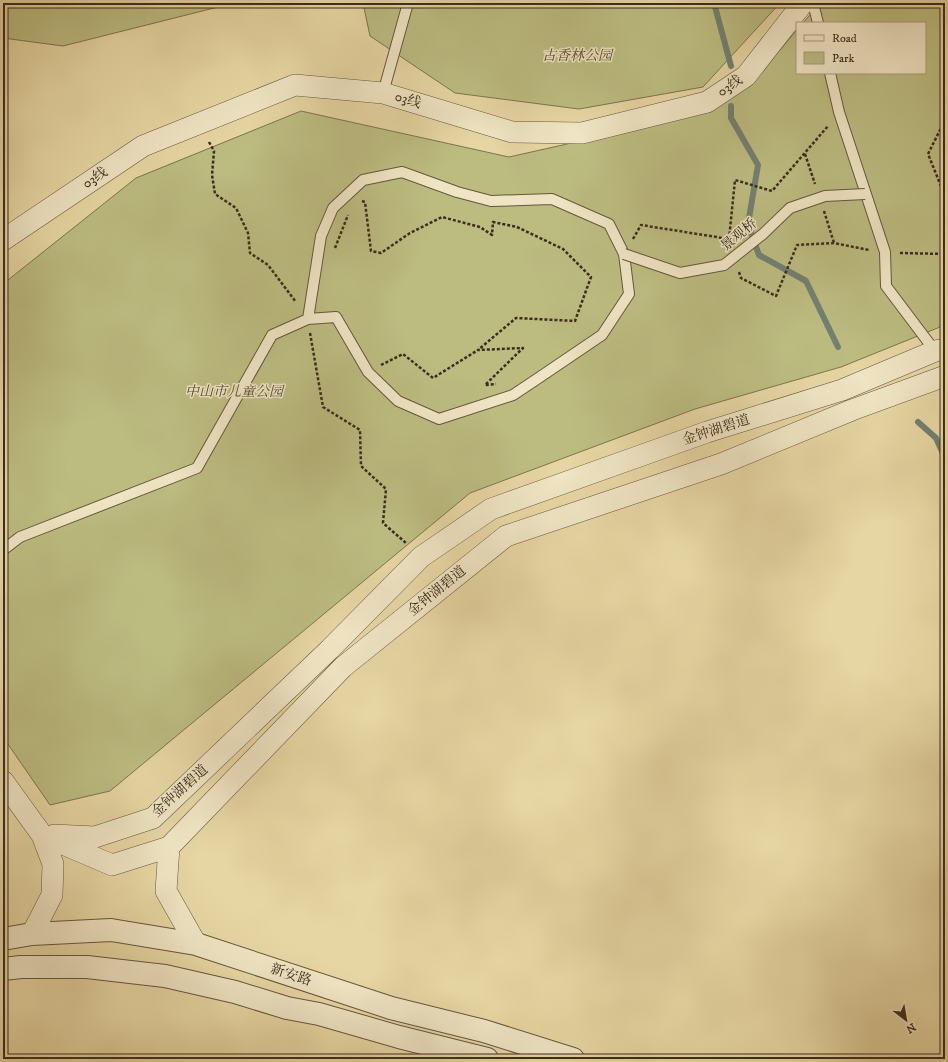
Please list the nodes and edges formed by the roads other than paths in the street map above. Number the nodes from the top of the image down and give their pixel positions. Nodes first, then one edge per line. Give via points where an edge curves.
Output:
1 (408, 3) edge
2 (803, 3) edge
3 (813, 3) edge
4 (818, 22) edge
5 (830, 74) edge
6 (383, 93) junction
7 (865, 194) junction
8 (3, 240) edge
9 (624, 254) junction
10 (308, 319) junction
11 (940, 350) edge
12 (945, 376) edge
13 (3, 550) edge
14 (3, 782) edge
15 (42, 835) junction
16 (169, 847) junction
17 (32, 934) junction
18 (3, 939) edge
19 (196, 944) junction
20 (3, 969) edge
21 (487, 1059) edge
22 (573, 1059) edge

1 - 6 lane
2 - 6 street, 03线 via 746,76 707,102 582,134 512,132
3 - 4 lane
5 - 7 lane via 839,112
6 - 8 street, 03线 via 296,85 143,146
7 - 9 lane, 景观桥, bridge via 825,196 790,208 763,234 724,265 680,273
7 - 11 lane via 885,252 886,286
9 - 10 lane via 609,224 552,199 491,201 402,172 363,180 333,208 321,236
9 - 10 lane via 629,294 602,335 513,395 439,419 398,401 368,372 336,317
10 - 13 lane via 272,335 197,468 20,537
11 - 15 street, 金钟湖碧道 via 842,390 707,432 491,509 421,557 330,649 153,818 96,837
12 - 16 street, 金钟湖碧道 via 852,410 721,464 506,536 343,667
14 - 15 street
15 - 16 street, 金钟湖碧道 via 112,865
15 - 17 street via 54,864 52,895
16 - 19 street via 166,891
17 - 18 street, 新安路
17 - 19 street, 新安路 via 111,930
19 - 22 street, 新安路 via 391,1008 484,1031
20 - 21 street via 87,967 165,976

